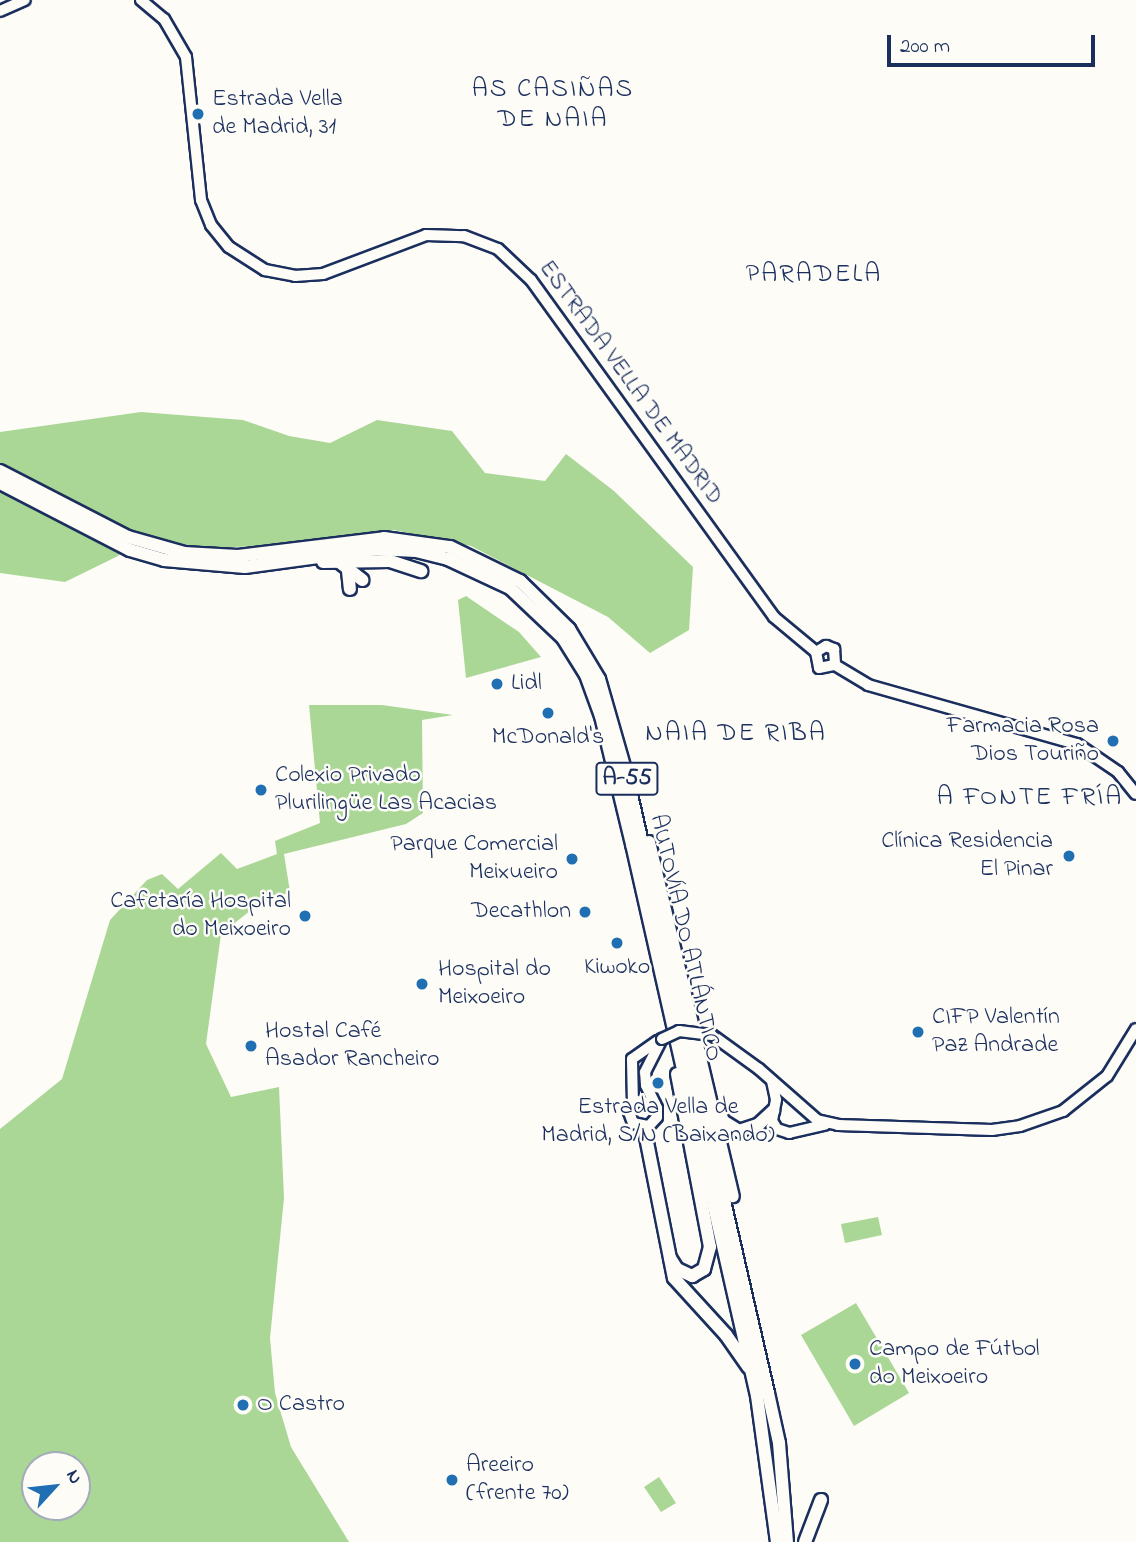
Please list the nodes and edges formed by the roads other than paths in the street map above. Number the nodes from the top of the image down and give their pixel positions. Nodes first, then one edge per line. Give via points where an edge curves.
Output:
1 (25, 0) edge
2 (141, 0) edge
3 (0, 11) edge
4 (0, 471) edge
5 (0, 482) edge
6 (164, 560) junction
7 (338, 561) junction
8 (348, 571) junction
9 (421, 571) dead end
10 (362, 580) dead end
11 (350, 589) dead end
12 (816, 652) junction
13 (835, 665) junction
14 (1136, 794) edge
15 (632, 801) junction
16 (632, 844) junction
17 (1136, 1029) edge
18 (662, 1039) junction
19 (647, 1047) junction
20 (772, 1080) junction
21 (707, 1084) junction
22 (646, 1085) junction
23 (633, 1104) junction
24 (655, 1104) junction
25 (798, 1105) junction
26 (774, 1109) junction
27 (831, 1124) junction
28 (645, 1127) junction
29 (797, 1130) junction
30 (733, 1196) dead end
31 (670, 1258) junction
32 (757, 1396) junction
33 (821, 1500) dead end
34 (777, 1542) edge
35 (787, 1542) edge
36 (805, 1542) edge

1 - 3 main road
2 - 12 main road, ESTRADA VELLA DE MADRID via 164,19 186,57 201,200 211,225 229,247 265,270 296,276 323,274 416,237 438,233 464,236 498,249 531,280 774,617
4 - 15 highway, AUTOVÍA DO ATLÁNTICO / A-55 via 128,537 184,553 238,556 384,538 450,547 493,565 541,598 589,659 610,709
5 - 6 highway, AUTOVÍA DO ATLÁNTICO / A-55 via 130,550
6 - 7 highway, A-55 via 221,574
6 - 16 highway, AUTOVÍA DO ATLÁNTICO / A-55 via 245,567 342,552 399,549 448,559 510,588 550,622 586,675 601,716
7 - 8 highway
7 - 9 highway via 390,561
8 - 10 highway
8 - 11 highway
12 - 13 main road, ESTRADA VELLA DE MADRID via 820,668
12 - 13 main road, ESTRADA VELLA DE MADRID via 822,647 834,649
13 - 14 main road, ESTRADA VELLA DE MADRID via 868,685 1077,744 1118,772
15 - 21 highway via 644,823 671,923
15 - 35 highway, AUTOVÍA DO ATLÁNTICO / A-55 via 771,1406
16 - 31 highway via 639,905 710,1247 704,1269 692,1276 677,1269
16 - 32 highway, AUTOVÍA DO ATLÁNTICO / A-55
17 - 27 main road via 1120,1060 1093,1089 1063,1111 1034,1123 992,1130
18 - 19 main road
18 - 20 main road, bridge via 679,1031 712,1035
18 - 22 main road via 648,1063
19 - 22 main road via 640,1069
19 - 23 main road via 632,1059
20 - 25 main road
20 - 26 main road
21 - 26 highway via 719,1115 734,1129 751,1129
21 - 30 highway
22 - 24 main road
23 - 24 main road via 644,1099
23 - 28 main road via 631,1120
24 - 28 main road via 656,1121
25 - 26 main road
25 - 27 main road
25 - 29 main road via 803,1122
26 - 29 main road via 777,1129 785,1133
27 - 29 main road
28 - 31 highway
31 - 32 highway via 678,1285 746,1363
32 - 34 highway, AUTOVÍA DO ATLÁNTICO / A-55
33 - 36 highway

